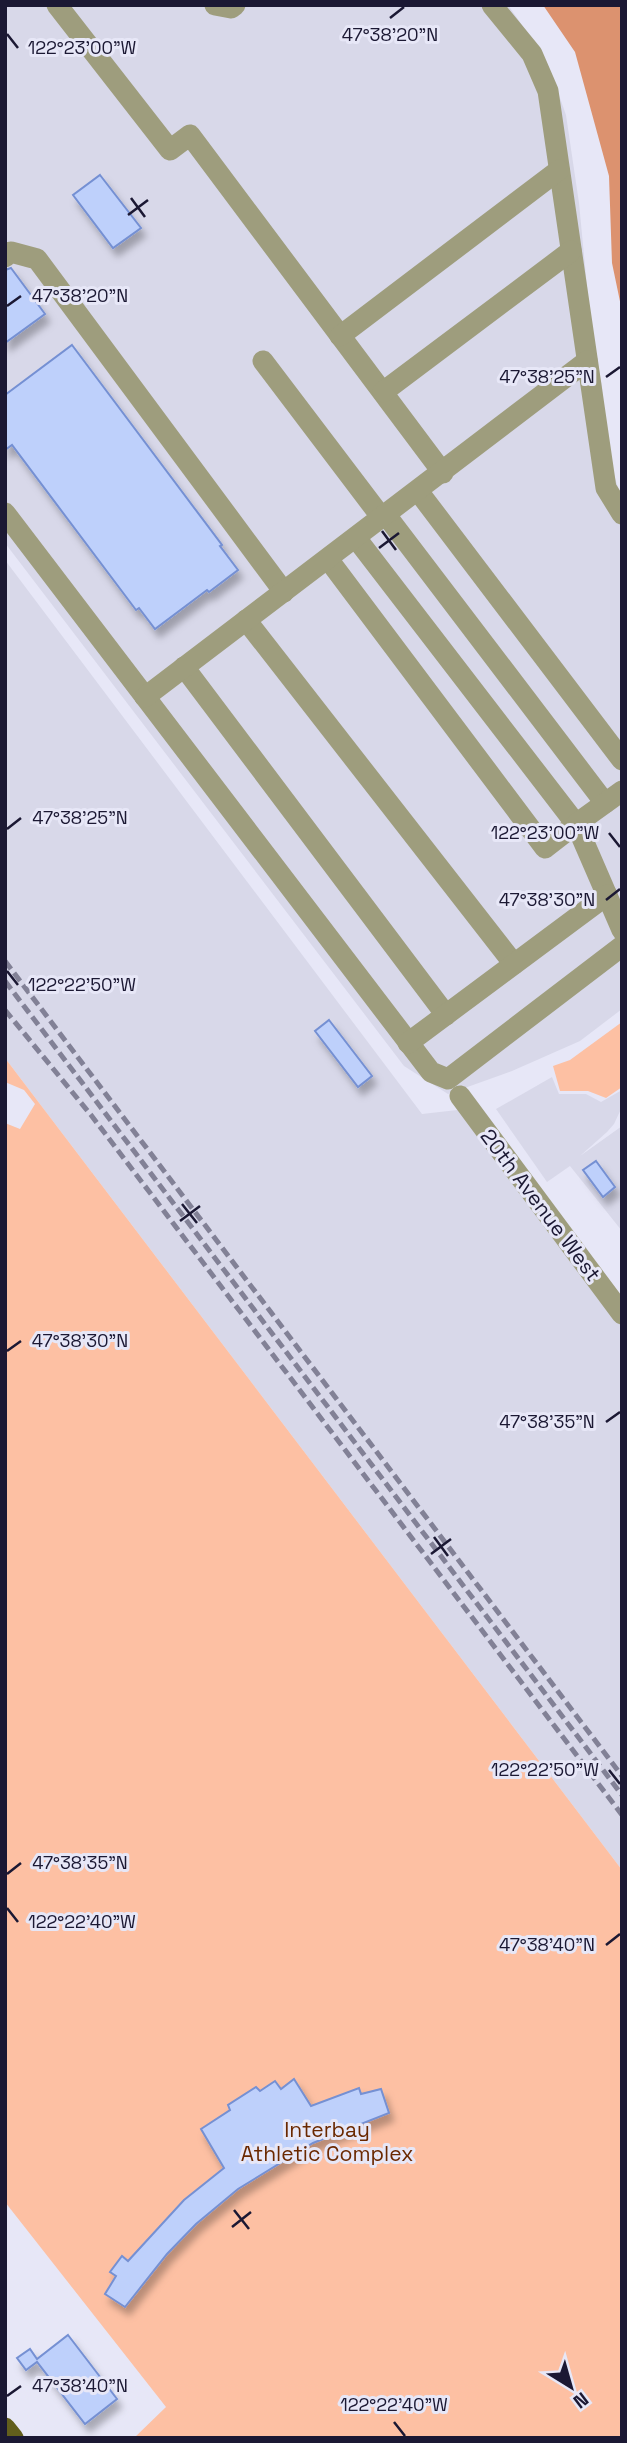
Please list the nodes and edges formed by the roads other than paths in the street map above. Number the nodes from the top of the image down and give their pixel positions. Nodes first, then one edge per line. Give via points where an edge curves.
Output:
1 (57, 5) edge
2 (215, 5) edge
3 (234, 5) edge
4 (492, 5) edge
5 (559, 170) junction
6 (571, 251) junction
7 (5, 257) edge
8 (340, 336) junction
9 (263, 360) dead end
10 (587, 361) junction
11 (383, 392) junction
12 (443, 472) junction
13 (418, 491) junction
14 (5, 513) edge
15 (622, 514) edge
16 (384, 517) junction
17 (356, 538) junction
18 (328, 559) junction
19 (284, 592) junction
20 (246, 620) junction
21 (184, 667) junction
22 (145, 697) junction
23 (622, 760) edge
24 (614, 797) edge
25 (576, 824) junction
26 (607, 895) junction
27 (622, 930) edge
28 (622, 946) edge
29 (514, 964) junction
30 (446, 1015) junction
31 (408, 1043) junction
32 (460, 1096) dead end
33 (622, 1314) edge
34 (5, 2428) edge
35 (13, 2438) edge

1 - 8 street via 170,150 190,135
2 - 3 street
4 - 5 street via 532,54 548,91
5 - 6 street
5 - 8 street
6 - 10 street
6 - 11 street
7 - 19 street via 11,252 37,259
8 - 11 street
9 - 16 street
10 - 12 street
10 - 15 street via 606,488
11 - 12 street
12 - 13 street
13 - 16 street
13 - 23 street
14 - 22 street
16 - 17 street
16 - 24 street
17 - 18 street
17 - 25 street
18 - 19 street
18 - 25 street via 545,848
19 - 20 street
20 - 21 street
20 - 29 street
21 - 22 street
21 - 30 street
22 - 31 street
24 - 25 street
25 - 26 street
26 - 27 street
26 - 29 street
28 - 31 street via 448,1079 431,1072
29 - 30 street
30 - 31 street
32 - 33 street, 20th Avenue West
34 - 35 main road

